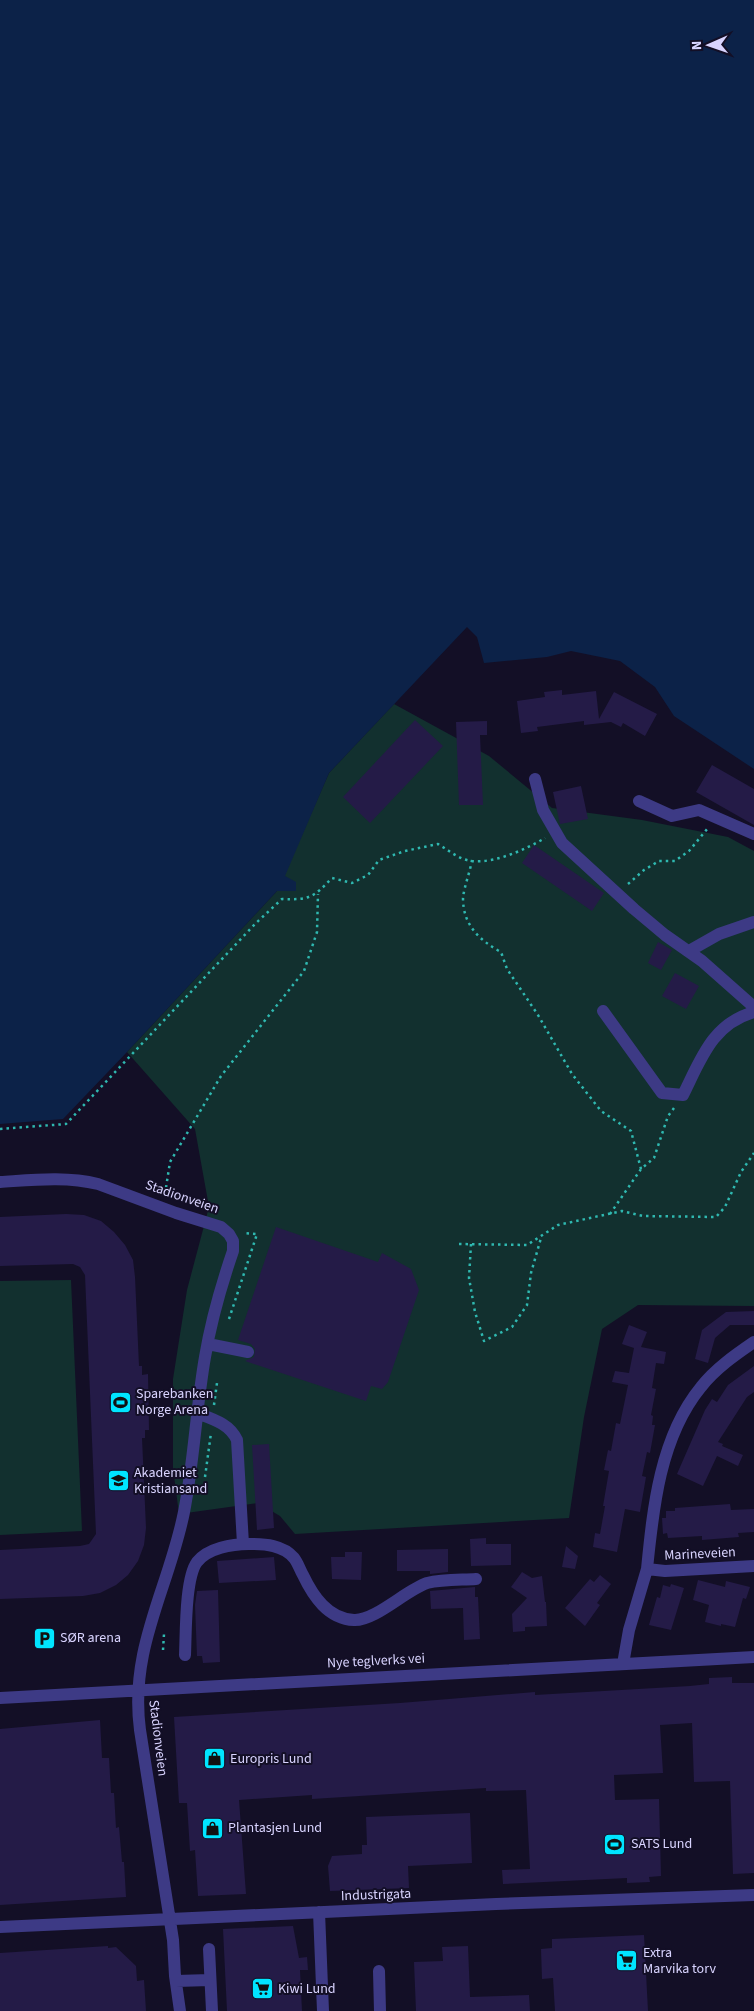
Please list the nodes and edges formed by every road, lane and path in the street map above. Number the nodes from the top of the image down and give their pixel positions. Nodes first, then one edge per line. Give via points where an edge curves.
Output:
1 (535, 779) dead end
2 (639, 801) dead end
3 (716, 817) junction
4 (555, 832) junction
5 (754, 834) edge
6 (472, 860) junction
7 (617, 893) junction
8 (318, 894) junction
9 (754, 922) edge
10 (689, 951) junction
11 (754, 1007) edge
12 (603, 1011) dead end
13 (754, 1012) edge
14 (683, 1095) junction
15 (0, 1129) edge
16 (754, 1153) edge
17 (641, 1169) junction
18 (0, 1182) edge
19 (162, 1208) junction
20 (610, 1214) junction
21 (541, 1236) junction
22 (459, 1244) dead end
23 (471, 1244) junction
24 (754, 1342) edge
25 (208, 1344) junction
26 (248, 1352) dead end
27 (198, 1413) junction
28 (243, 1544) junction
29 (754, 1566) edge
30 (647, 1569) junction
31 (476, 1579) dead end
32 (186, 1655) dead end
33 (754, 1657) edge
34 (623, 1664) junction
35 (137, 1689) junction
36 (0, 1698) edge
37 (754, 1895) edge
38 (319, 1912) junction
39 (170, 1919) junction
40 (0, 1927) edge
41 (209, 1949) dead end
42 (379, 1971) dead end
43 (210, 1980) junction
44 (176, 1981) junction
45 (180, 2011) edge
46 (212, 2011) edge
47 (323, 2011) edge
48 (380, 2011) edge

1 - 4 street via 543,810
2 - 3 street via 672,816 699,810
3 - 5 street
3 - 7 path via 689,851 675,861 659,861
4 - 6 path via 503,858
4 - 7 street via 562,843
6 - 8 path via 462,859 438,844 405,851 378,860 368,875 352,883 332,878
6 - 17 path via 463,898 468,924 482,942 501,952 507,969 572,1074 601,1112 631,1131
7 - 10 street via 665,936
8 - 15 path via 300,900 282,899 66,1124
8 - 19 path via 317,932 304,971 217,1084 170,1162
9 - 10 street via 719,934
10 - 11 street
12 - 14 street via 662,1093
13 - 14 street via 734,1020 712,1039
14 - 17 path via 668,1116 654,1158
16 - 20 path via 725,1207 716,1216 643,1216 622,1211
17 - 20 path
18 - 19 street, Stadionveien via 85,1180
19 - 25 street, Stadionveien via 221,1227 233,1242
20 - 21 path via 558,1225
21 - 23 path via 527,1245
21 - 23 path via 527,1305 512,1327 484,1341 469,1278
22 - 23 path
24 - 30 street, Marineveien via 701,1387 673,1436 653,1514
25 - 26 street
25 - 27 street, Stadionveien
27 - 28 street via 228,1427 237,1440
27 - 35 street, Stadionveien via 184,1512 150,1621
28 - 31 street via 282,1548 294,1558 326,1609 342,1619 356,1621 373,1615 426,1584
28 - 32 street via 214,1550 195,1565 190,1580
29 - 30 street, Marineveien via 665,1571
30 - 34 street, Marineveien via 629,1630
33 - 34 street, Nye teglverks vei
34 - 35 street, Nye teglverks vei
35 - 36 street, Nye teglverks vei
35 - 39 street, Stadionveien via 140,1730
37 - 38 street, Industrigata
38 - 39 street, Industrigata
38 - 47 street
39 - 40 street, Industrigata
39 - 44 street, Stadionveien
41 - 43 street
42 - 48 street
43 - 44 street
43 - 46 street
44 - 45 street, Stadionveien

